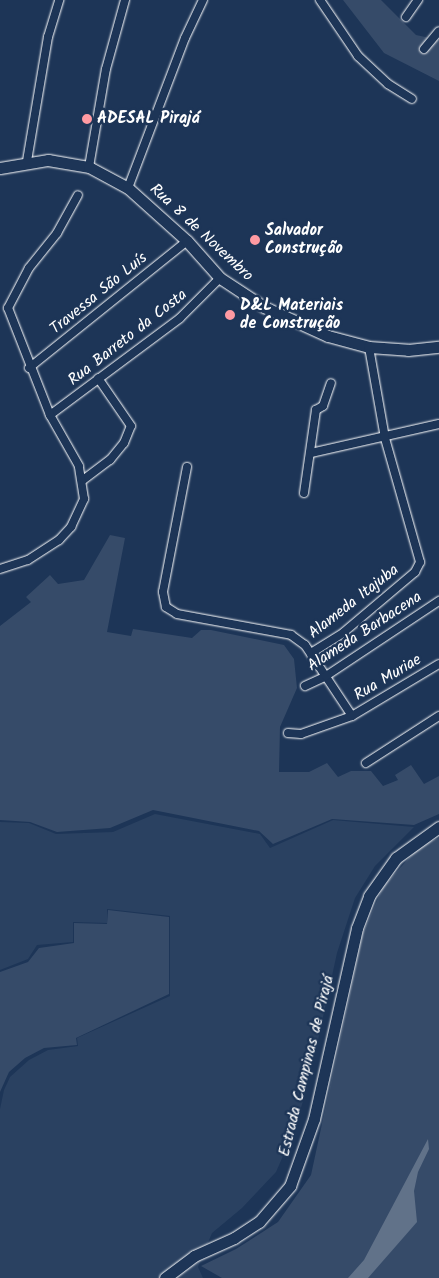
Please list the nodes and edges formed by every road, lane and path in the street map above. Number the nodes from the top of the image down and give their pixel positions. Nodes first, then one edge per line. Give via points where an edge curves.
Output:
1 (59, 0) edge
2 (126, 0) edge
3 (203, 0) edge
4 (320, 0) edge
5 (418, 0) edge
6 (406, 17) dead end
7 (439, 31) edge
8 (424, 49) dead end
9 (412, 99) dead end
10 (27, 161) junction
11 (88, 167) junction
12 (0, 168) edge
13 (128, 188) junction
14 (78, 195) dead end
15 (187, 241) junction
16 (220, 278) junction
17 (369, 347) junction
18 (439, 347) edge
19 (29, 368) junction
20 (98, 378) junction
21 (331, 382) dead end
22 (50, 415) junction
23 (439, 424) edge
24 (386, 438) junction
25 (311, 453) junction
26 (187, 467) dead end
27 (83, 480) junction
28 (304, 493) dead end
29 (0, 569) edge
30 (439, 601) edge
31 (311, 653) junction
32 (439, 664) edge
33 (326, 676) junction
34 (305, 686) dead end
35 (352, 716) junction
36 (439, 716) edge
37 (288, 733) dead end
38 (366, 763) dead end
39 (439, 827) edge
40 (165, 1278) edge

1 - 10 street via 48,37
2 - 11 street via 106,69
3 - 13 street via 185,38
4 - 9 street via 358,56 388,84
5 - 6 street
7 - 8 street
10 - 11 main road, Rua 8 de Novembro via 48,160
10 - 12 main road, Rua 8 de Novembro
11 - 13 main road, Rua 8 de Novembro
13 - 15 main road, Rua 8 de Novembro
14 - 19 street via 57,232 29,268 8,308
15 - 16 main road, Rua 8 de Novembro
15 - 19 street, Travessa São Luís
16 - 17 main road, Rua 8 de Novembro via 290,321
16 - 20 street, Rua Barreto da Costa via 180,318
17 - 18 main road, Rua 8 de Novembro via 408,350
17 - 24 street
19 - 22 street
20 - 22 street, Rua Barreto da Costa
20 - 27 street via 131,426 110,460
21 - 25 street via 323,406 316,410
22 - 27 street via 67,442
23 - 24 street
24 - 25 street
24 - 31 street, Alameda Itajuba via 420,556 415,572 344,632
25 - 28 street
26 - 31 street via 163,592 166,607 177,614 282,631 305,645
27 - 29 street via 82,506 59,540 28,560
30 - 33 street, Alameda Barbacena
31 - 33 street
32 - 35 street, Rua Muriae
33 - 34 street, Alameda Barbacena
33 - 35 street
35 - 37 street, Rua Muriae via 301,734
36 - 38 street
39 - 40 main road, Estrada Campinas de Pirajá via 396,858 369,896 357,928 314,1119 290,1186 259,1222 234,1238 194,1256

